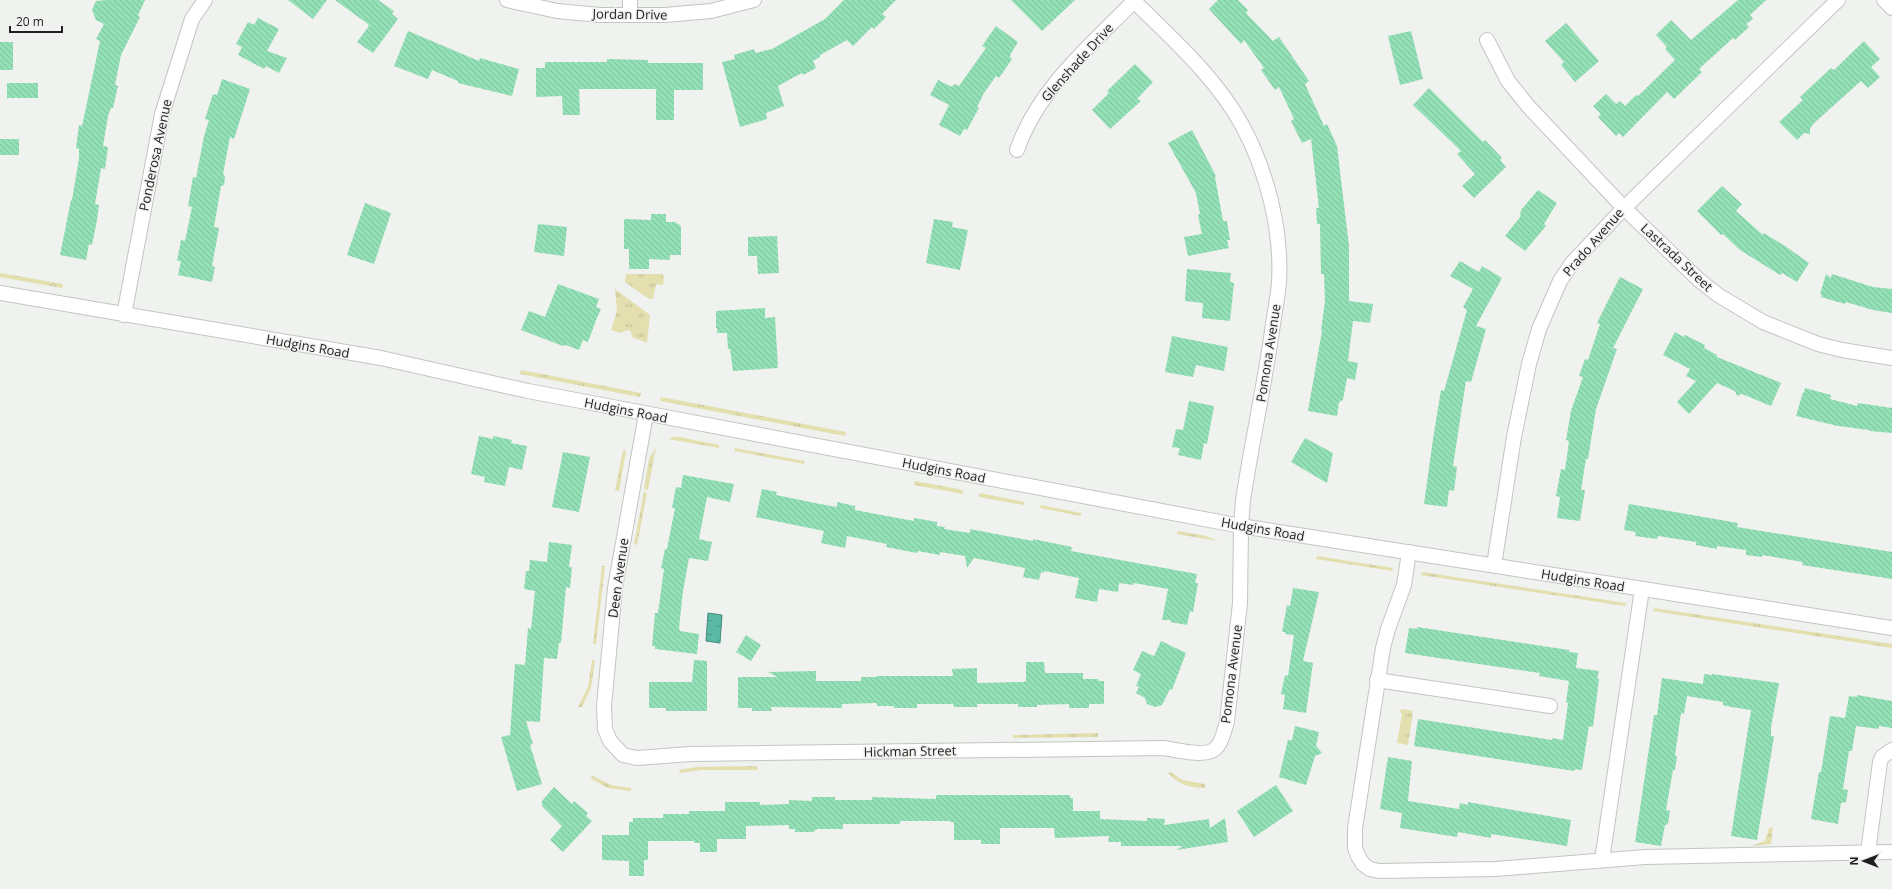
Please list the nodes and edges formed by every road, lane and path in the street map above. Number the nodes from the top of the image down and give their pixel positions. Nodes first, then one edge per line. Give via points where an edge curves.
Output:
1 (205, 0) edge
2 (506, 0) edge
3 (630, 0) edge
4 (754, 0) edge
5 (1134, 0) edge
6 (1838, 0) edge
7 (1884, 0) edge
8 (1892, 8) edge
9 (630, 15) junction
10 (1487, 40) dead end
11 (1017, 150) dead end
12 (1624, 208) junction
13 (0, 293) edge
14 (124, 315) junction
15 (1892, 358) edge
16 (646, 414) junction
17 (1241, 526) junction
18 (1409, 552) junction
19 (1494, 565) junction
20 (1642, 589) junction
21 (1892, 628) edge
22 (1377, 680) junction
23 (1550, 706) dead end
24 (610, 741) joint
25 (1216, 749) joint
26 (1892, 750) edge
27 (1868, 852) junction
28 (1892, 852) edge
29 (1602, 860) junction

1 - 14 street, Ponderosa Avenue via 192,18 162,114
2 - 9 street, Jordan Drive via 557,11
3 - 9 street
4 - 9 street, Jordan Drive via 694,14
5 - 11 street, Glenshade Drive via 1056,81 1034,111
5 - 17 street, Pomona Avenue via 1192,59 1225,99 1242,124 1252,145 1269,196 1278,249 1279,282 1245,485
6 - 12 street, Prado Avenue
7 - 8 street
10 - 12 street, Lastrada Street via 1514,90
12 - 15 street, Lastrada Street via 1699,280 1718,295 1763,322 1818,344
12 - 19 street, Prado Avenue via 1572,264 1560,281 1539,329 1514,437
13 - 14 street, Hudgins Road
14 - 16 street, Hudgins Road via 381,358 510,388
16 - 17 street, Hudgins Road
16 - 24 street, Deen Avenue via 622,543 610,628 603,718
17 - 18 street, Hudgins Road
17 - 25 street, Pomona Avenue via 1237,634 1227,722
18 - 19 street, Hudgins Road
18 - 22 street via 1404,585 1388,629
19 - 20 street, Hudgins Road
20 - 21 street, Hudgins Road
20 - 29 street
22 - 23 street
22 - 29 street via 1354,838 1358,856 1363,864 1379,871 1397,871 1509,868
24 - 25 street, Hickman Street via 623,755 637,758 691,754 1164,748 1198,753
26 - 27 street via 1882,757 1880,762
27 - 28 street
27 - 29 street

